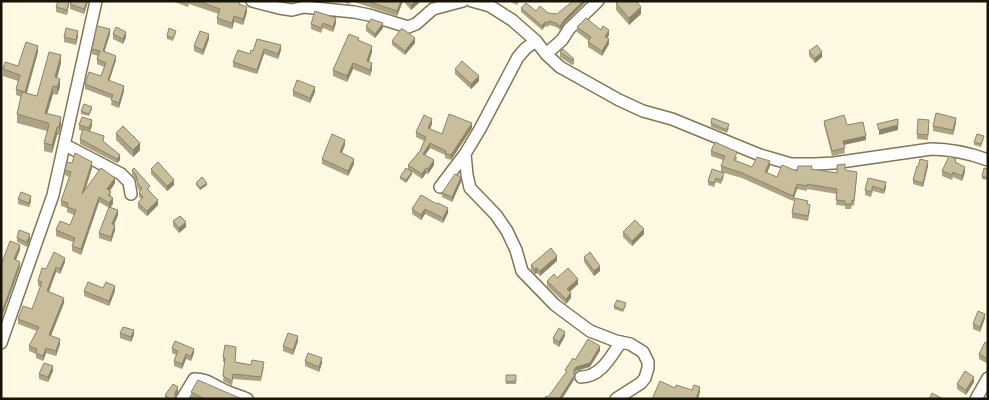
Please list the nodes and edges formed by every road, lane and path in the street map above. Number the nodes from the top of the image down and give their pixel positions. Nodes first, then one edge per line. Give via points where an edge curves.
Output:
1 (96, 1) edge
2 (252, 1) edge
3 (463, 1) edge
4 (472, 1) edge
5 (598, 1) edge
6 (536, 41) junction
7 (546, 54) junction
8 (65, 145) junction
9 (465, 154) junction
10 (988, 160) edge
11 (440, 187) dead end
12 (131, 194) dead end
13 (621, 342) junction
14 (1, 343) edge
15 (581, 377) dead end
16 (988, 378) edge
17 (182, 399) edge
18 (247, 399) edge
19 (616, 399) edge
20 (976, 399) edge

1 - 8 street
2 - 3 street via 292,10 304,7 354,12 408,27 433,9
4 - 6 street via 501,12
5 - 7 street
6 - 7 street
6 - 9 street via 518,57
7 - 10 street via 560,67 627,105 791,164 834,163 931,149 957,150
8 - 12 street via 122,174 129,182
8 - 14 street via 49,209
9 - 11 street
9 - 13 street via 470,188 507,230 522,271 556,305 590,332
13 - 15 street via 606,365 593,376
13 - 19 street via 640,348 646,356 648,368 641,383
16 - 20 street
17 - 18 street via 197,379

